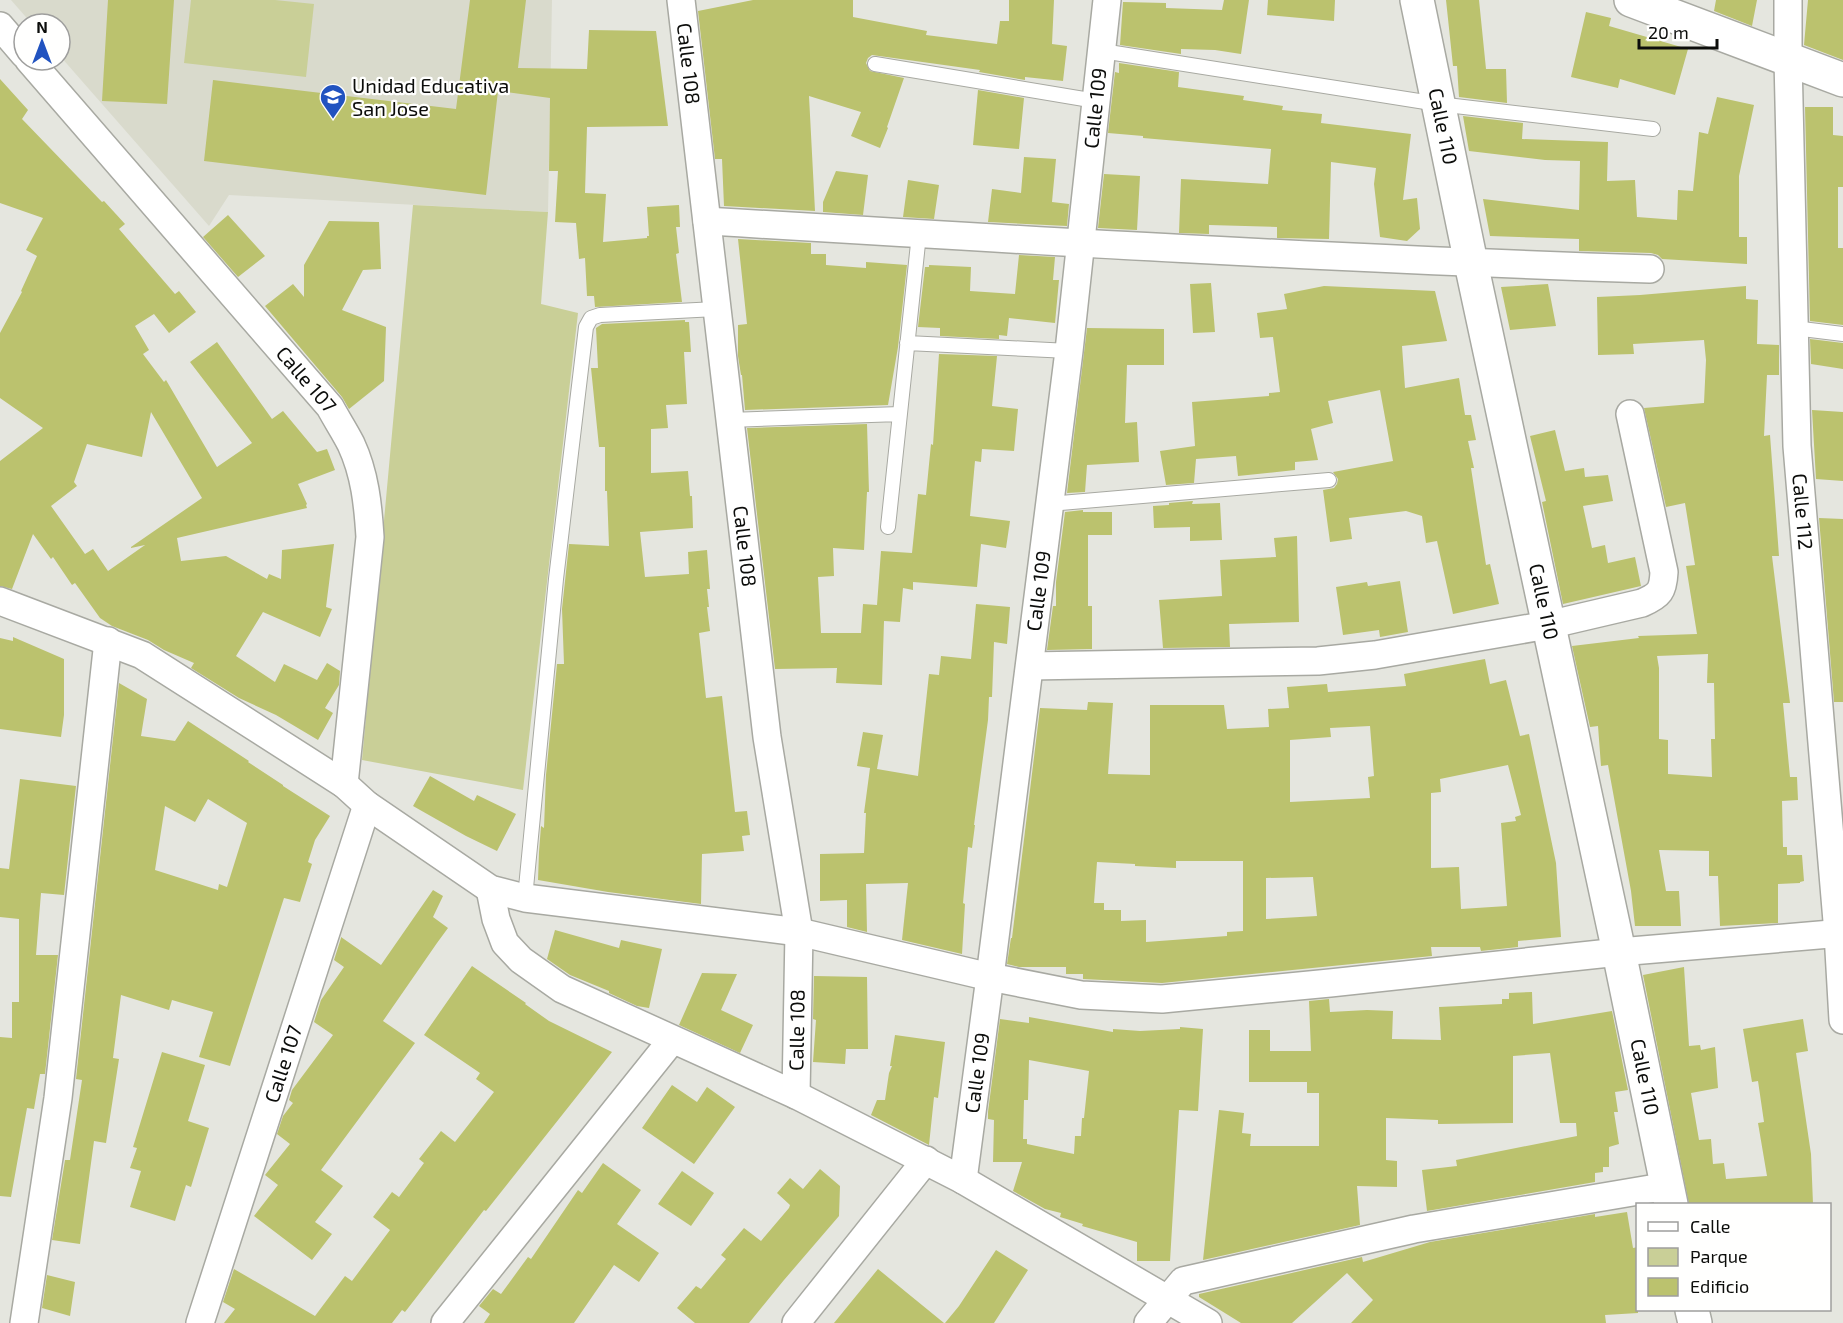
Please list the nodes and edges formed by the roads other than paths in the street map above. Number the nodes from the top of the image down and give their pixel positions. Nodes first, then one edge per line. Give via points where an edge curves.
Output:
1 (681, 0) edge
2 (1107, 0) edge
3 (1417, 0) edge
4 (1631, 0) edge
5 (1788, 0) edge
6 (0, 26) edge
7 (12, 40) edge
8 (1102, 51) junction
9 (1788, 59) junction
10 (875, 64) dead end
11 (39, 72) edge
12 (1843, 80) edge
13 (1096, 100) junction
14 (1438, 104) junction
15 (1653, 129) dead end
16 (707, 221) junction
17 (919, 234) junction
18 (1081, 244) junction
19 (1471, 263) junction
20 (1650, 269) dead end
21 (716, 309) junction
22 (1794, 328) junction
23 (1843, 334) edge
24 (907, 343) junction
25 (1069, 351) junction
26 (900, 414) junction
27 (1630, 414) dead end
28 (729, 420) junction
29 (1329, 480) dead end
30 (1049, 504) junction
31 (888, 527) dead end
32 (0, 601) edge
33 (1548, 625) junction
34 (108, 641) junction
35 (1030, 666) junction
36 (344, 784) junction
37 (367, 805) junction
38 (490, 889) junction
39 (525, 898) junction
40 (799, 932) junction
41 (1841, 933) edge
42 (1619, 952) junction
43 (990, 977) junction
44 (1843, 1020) edge
45 (672, 1040) junction
46 (796, 1095) junction
47 (926, 1160) junction
48 (963, 1180) junction
49 (1669, 1196) edge
50 (1167, 1299) junction
51 (24, 1323) edge
52 (200, 1323) edge
53 (445, 1323) edge
54 (796, 1323) edge
55 (1148, 1323) edge
56 (1208, 1323) edge

1 - 16 street, Calle 108
2 - 8 street, Calle 109
3 - 14 street, Calle 110
4 - 9 street
5 - 9 street, Calle 112
6 - 7 street
8 - 13 street, Calle 109
8 - 14 lane
9 - 12 street
9 - 22 street, Calle 112
10 - 13 lane
11 - 36 street, Calle 107 via 330,407 351,444 369,506 370,537
13 - 18 street, Calle 109
14 - 15 lane
14 - 19 street, Calle 110
16 - 17 street
16 - 21 street, Calle 108
17 - 18 street
17 - 24 lane
18 - 19 street
18 - 25 street, Calle 109
19 - 20 street
19 - 33 street, Calle 110
21 - 28 street, Calle 108
21 - 39 lane via 600,315 591,318 586,327 556,579
22 - 23 lane
22 - 41 street, Calle 112 via 1797,446
24 - 25 lane
24 - 26 lane
25 - 30 street, Calle 109
26 - 28 lane
26 - 31 lane
27 - 33 street via 1664,572 1663,587 1656,597 1642,603
28 - 40 street, Calle 108 via 767,738
29 - 30 lane
30 - 35 street, Calle 109
32 - 34 street
33 - 35 street via 1375,656 1318,661
33 - 42 street, Calle 110
34 - 36 street via 142,655
34 - 51 street via 58,1098
35 - 43 street, Calle 109
36 - 37 street
37 - 38 street
37 - 52 street, Calle 107
38 - 39 street
38 - 45 street via 505,943 521,960 562,989
39 - 40 street
40 - 43 street
40 - 46 street, Calle 108
41 - 42 street
41 - 44 street, Calle 112
42 - 43 street via 1162,999 1081,995
42 - 49 street, Calle 110
43 - 48 street, Calle 109
45 - 46 street
45 - 53 street
46 - 47 street
47 - 48 street
47 - 54 street
48 - 50 street
49 - 50 street via 1414,1229 1183,1281
50 - 55 street
50 - 56 street

